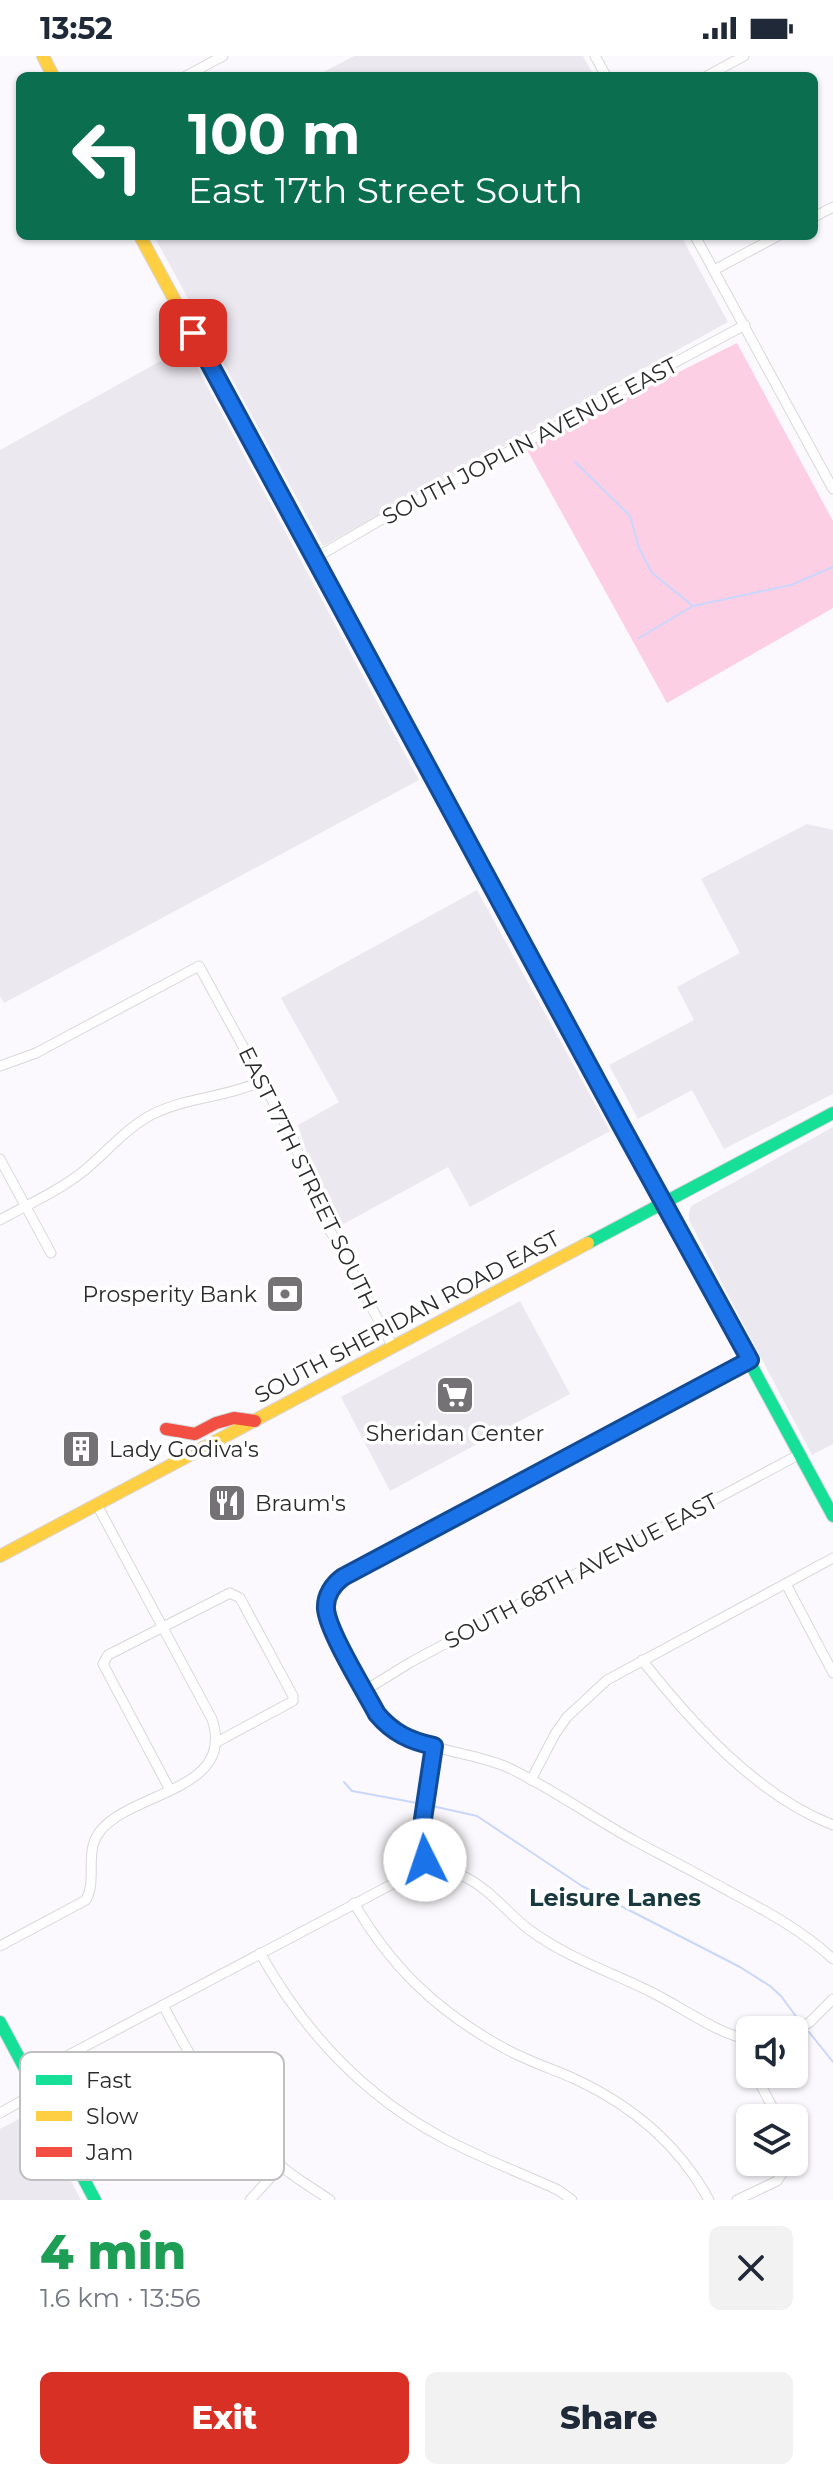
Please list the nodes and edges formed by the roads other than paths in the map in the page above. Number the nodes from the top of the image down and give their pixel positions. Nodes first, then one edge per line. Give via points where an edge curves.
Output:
1 (223, 56) edge
2 (744, 56) edge
3 (193, 72) edge
4 (714, 72) edge
5 (142, 240) edge
6 (697, 240) edge
7 (770, 240) edge
8 (714, 270) junction
9 (745, 325) junction
10 (833, 489) edge
11 (315, 558) junction
12 (0, 1066) edge
13 (262, 1081) junction
14 (833, 1113) edge
15 (0, 1159) edge
16 (664, 1203) junction
17 (26, 1206) junction
18 (0, 1220) edge
19 (51, 1253) dead end
20 (393, 1347) junction
21 (750, 1360) junction
22 (255, 1421) junction
23 (166, 1429) dead end
24 (800, 1454) junction
25 (97, 1505) junction
26 (833, 1516) edge
27 (0, 1556) edge
28 (833, 1558) edge
29 (786, 1584) junction
30 (161, 1627) junction
31 (642, 1660) junction
32 (833, 1673) edge
33 (364, 1691) junction
34 (217, 1742) junction
35 (434, 1746) junction
36 (531, 1780) junction
37 (170, 1790) junction
38 (833, 1825) edge
39 (426, 1872) junction
40 (354, 1903) junction
41 (0, 1946) edge
42 (260, 1953) junction
43 (833, 1959) edge
44 (833, 1999) edge
45 (163, 2005) junction
46 (0, 2022) edge
47 (808, 2023) edge
48 (736, 2035) edge
49 (74, 2052) edge
50 (187, 2052) edge
51 (20, 2059) edge
52 (20, 2102) edge
53 (0, 2113) edge
54 (284, 2168) edge
55 (780, 2176) edge
56 (84, 2180) edge
57 (268, 2180) edge
58 (95, 2200) edge
59 (250, 2200) edge
60 (330, 2200) edge
61 (572, 2200) edge
62 (709, 2200) edge
63 (737, 2200) edge

1 - 3 street
2 - 4 street
5 - 11 main road
6 - 8 street
7 - 8 street
8 - 9 street
9 - 10 street
9 - 11 street, SOUTH JOPLIN AVENUE EAST
11 - 16 main road
12 - 13 street, EAST 17TH STREET SOUTH via 36,1053 199,966
13 - 17 street via 227,1095 175,1105 143,1120 71,1181
13 - 20 street, EAST 17TH STREET SOUTH via 293,1138 313,1199
14 - 16 main road, SOUTH SHERIDAN ROAD EAST
15 - 17 street
16 - 20 main road, SOUTH SHERIDAN ROAD EAST
16 - 21 main road
17 - 18 street
17 - 19 street
20 - 22 main road, SOUTH SHERIDAN ROAD EAST
21 - 24 main road
21 - 33 street via 343,1577 329,1592 326,1610
22 - 23 main road via 234,1418 195,1434
22 - 25 main road, SOUTH SHERIDAN ROAD EAST
24 - 26 main road
24 - 33 street, SOUTH 68TH AVENUE EAST
25 - 27 main road, SOUTH SHERIDAN ROAD EAST
25 - 30 street
28 - 29 street
29 - 31 street
29 - 32 street
30 - 34 street via 212,1719
30 - 34 street via 235,1594 293,1696 291,1704
30 - 37 street via 108,1655 103,1664
31 - 36 street via 578,1705 555,1734
31 - 38 street via 747,1772
33 - 35 street via 387,1726
34 - 37 street via 201,1772
35 - 36 street via 477,1756
35 - 39 street via 423,1819
36 - 43 street via 778,1918
37 - 41 street via 114,1819 96,1836 86,1900
39 - 40 street
39 - 48 street via 464,1877 577,1960
40 - 42 street
40 - 62 street via 382,1948 425,1993 469,2028 598,2091 645,2121 684,2162
42 - 45 street
42 - 61 street via 278,1987 317,2037 376,2095 443,2138
44 - 47 street
45 - 49 street
45 - 50 street
46 - 51 main road
52 - 53 street
54 - 60 street
55 - 63 street
56 - 58 main road
57 - 59 street

